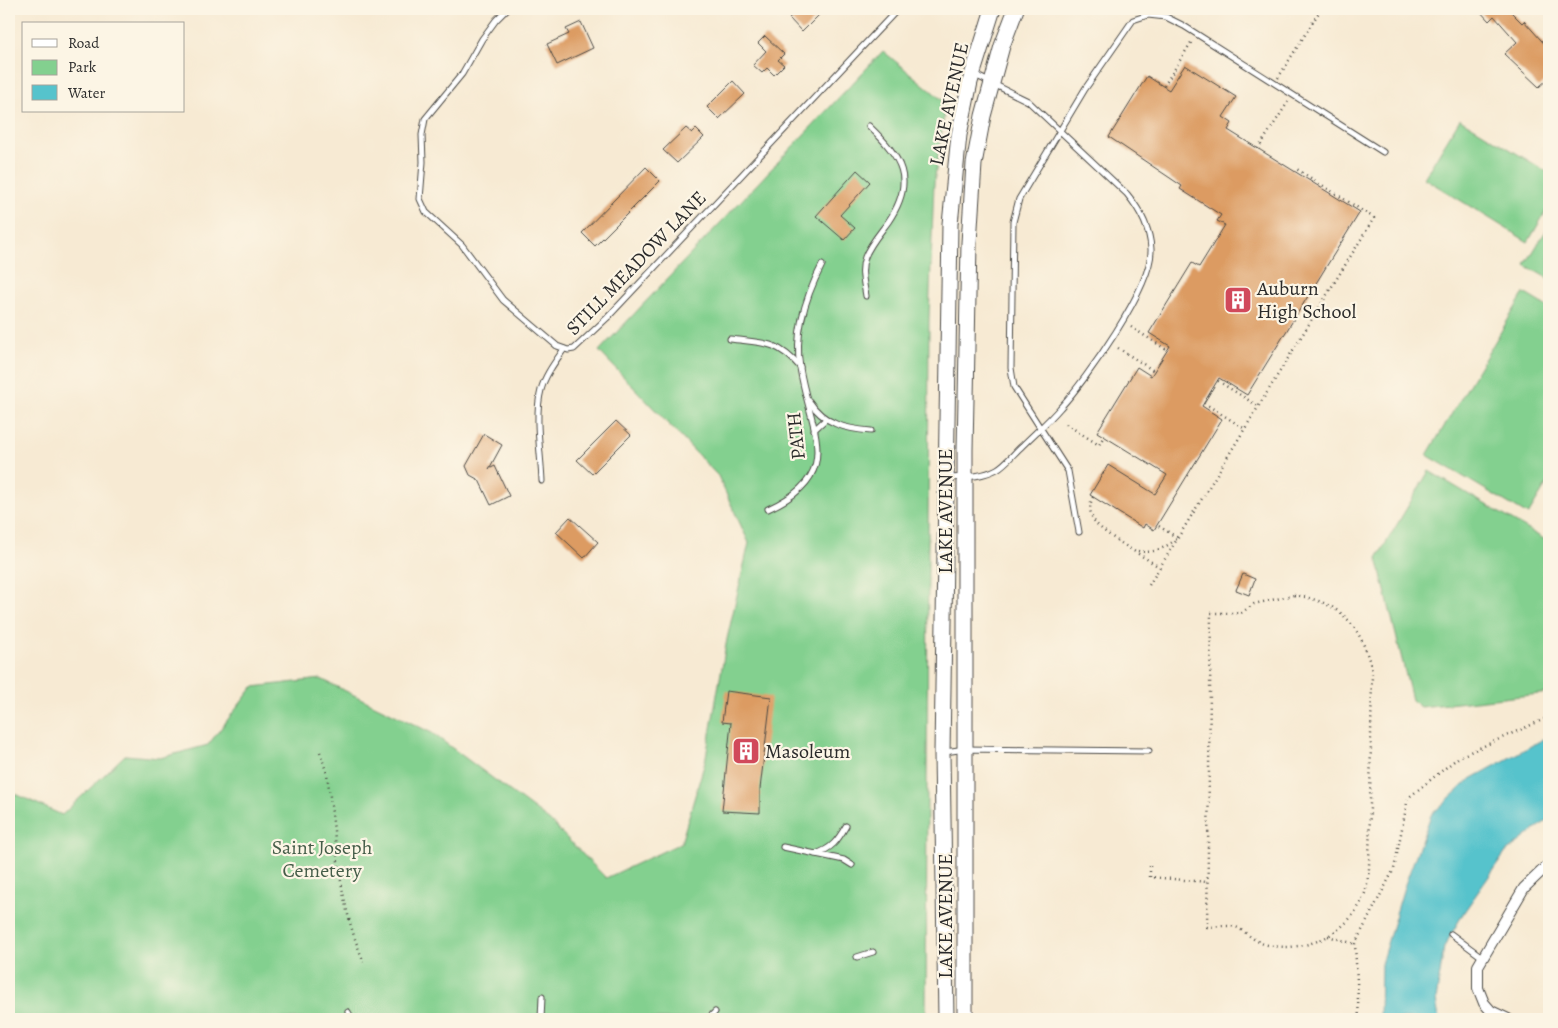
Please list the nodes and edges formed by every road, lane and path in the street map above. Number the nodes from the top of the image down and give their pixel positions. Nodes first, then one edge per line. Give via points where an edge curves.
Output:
1 (507, 9) edge
2 (898, 9) edge
3 (993, 9) edge
4 (1016, 9) edge
5 (1321, 9) edge
6 (1196, 34) junction
7 (973, 74) junction
8 (992, 83) junction
9 (1275, 83) junction
10 (1164, 86) dead end
11 (1293, 95) junction
12 (869, 126) dead end
13 (1060, 131) junction
14 (1258, 149) dead end
15 (1383, 152) dead end
16 (1295, 168) dead end
17 (822, 265) dead end
18 (866, 296) dead end
19 (1131, 327) dead end
20 (730, 339) dead end
21 (1118, 348) dead end
22 (564, 349) junction
23 (1167, 350) dead end
24 (800, 367) junction
25 (1154, 371) dead end
26 (1218, 381) dead end
27 (806, 396) junction
28 (1204, 404) dead end
29 (1258, 406) junction
30 (826, 419) junction
31 (1066, 424) dead end
32 (1041, 427) junction
33 (1245, 429) junction
34 (814, 430) junction
35 (871, 431) dead end
36 (1104, 436) dead end
37 (965, 477) junction
38 (946, 478) junction
39 (542, 481) dead end
40 (1093, 497) dead end
41 (768, 509) dead end
42 (1157, 525) dead end
43 (1079, 532) dead end
44 (1178, 538) junction
45 (1134, 550) junction
46 (1159, 567) junction
47 (1149, 585) dead end
48 (1549, 717) edge
49 (965, 749) junction
50 (1150, 751) dead end
51 (320, 752) dead end
52 (942, 753) junction
53 (846, 826) dead end
54 (783, 847) dead end
55 (813, 855) junction
56 (1549, 864) edge
57 (852, 865) dead end
58 (1150, 866) dead end
59 (1208, 882) junction
60 (1451, 934) dead end
61 (1328, 936) junction
62 (1355, 944) junction
63 (872, 952) dead end
64 (857, 957) dead end
65 (1482, 957) junction
66 (364, 962) dead end
67 (542, 997) dead end
68 (348, 1012) dead end
69 (715, 1012) dead end
70 (352, 1019) edge
71 (541, 1019) edge
72 (708, 1019) edge
73 (946, 1019) edge
74 (966, 1019) edge
75 (1360, 1019) edge
76 (1508, 1019) edge

1 - 22 lane, STILL MEADOW LANE via 492,26 462,74 425,119 420,200 426,212 462,245 503,300
2 - 22 lane, STILL MEADOW LANE via 606,318 574,349
3 - 7 main road, LAKE AVENUE
4 - 8 main road, LAKE AVENUE
5 - 9 path
6 - 9 lane
6 - 10 path
6 - 13 lane via 1166,17 1148,15 1133,20
7 - 8 lane
7 - 38 main road, LAKE AVENUE via 959,135 950,224
8 - 13 lane via 1028,101
8 - 37 main road, LAKE AVENUE via 978,142 972,190
9 - 11 lane
11 - 14 path
11 - 15 lane
12 - 18 lane via 896,155 904,177 902,197 864,258 862,274
13 - 32 lane via 1019,199 1013,222 1011,368 1014,387
13 - 32 lane via 1140,210 1151,249 1149,270 1141,289 1085,378
16 - 29 path via 1374,218
17 - 24 lane, PATH via 803,313 798,345
19 - 23 path
20 - 24 lane via 783,349
21 - 25 path
22 - 39 lane via 548,373 538,406
24 - 27 lane, PATH
26 - 29 path
27 - 30 lane, PATH
27 - 34 lane, PATH
28 - 33 path
29 - 33 path
30 - 34 lane
30 - 35 lane, PATH via 846,428
31 - 36 path via 1099,445
32 - 37 lane via 999,468 983,475
32 - 43 lane via 1068,471
33 - 44 path
34 - 41 lane, PATH via 817,458 809,482 791,498
37 - 38 lane
37 - 49 main road, LAKE AVENUE
38 - 52 main road, LAKE AVENUE
40 - 45 path via 1090,509 1094,521
42 - 44 path
44 - 45 path via 1155,552
44 - 46 path
45 - 46 path
46 - 47 path
48 - 62 path via 1459,757 1408,798 1394,869
49 - 50 lane
49 - 52 lane
49 - 74 main road, LAKE AVENUE
51 - 66 path via 327,774 347,913
52 - 73 main road, LAKE AVENUE
53 - 55 lane via 836,843
54 - 55 lane
55 - 57 lane via 844,860
56 - 65 street via 1524,888
58 - 59 path via 1150,877
59 - 61 path via 1207,927 1236,927 1254,940 1284,947 1303,946
59 - 61 path via 1211,613 1241,613 1254,604 1294,595 1316,599 1338,611 1354,627 1366,649 1372,671 1369,870 1365,893 1356,909 1345,925
60 - 65 lane
61 - 62 path
62 - 75 path
63 - 64 lane
65 - 76 street via 1477,973 1484,1003 1491,1011
67 - 71 lane
68 - 70 lane
69 - 72 lane

